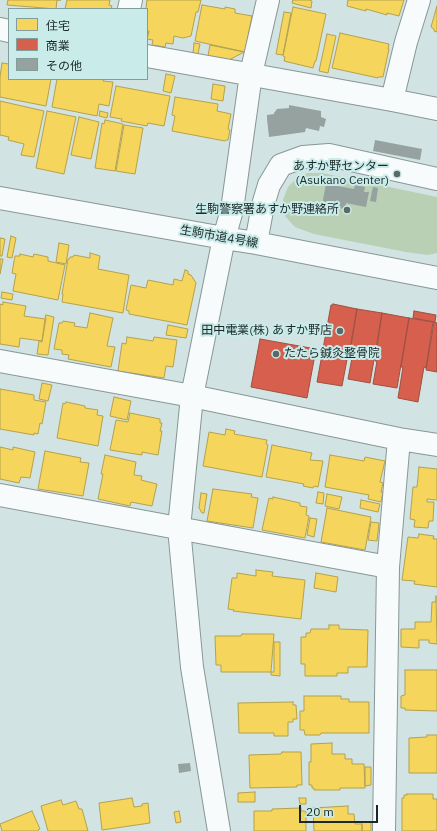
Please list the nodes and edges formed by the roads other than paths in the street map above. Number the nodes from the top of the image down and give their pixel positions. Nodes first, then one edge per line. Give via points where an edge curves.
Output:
1 (268, 0) edge
2 (419, 0) edge
3 (148, 56) edge
4 (251, 74) junction
5 (392, 100) junction
6 (437, 109) edge
7 (437, 179) edge
8 (0, 198) edge
9 (224, 238) junction
10 (256, 243) junction
11 (437, 278) edge
12 (0, 361) edge
13 (192, 396) junction
14 (399, 439) junction
15 (437, 445) edge
16 (0, 495) edge
17 (179, 528) junction
18 (388, 567) junction
19 (218, 831) edge
20 (384, 831) edge

1 - 4 street
2 - 5 street
3 - 4 street
4 - 5 street
4 - 9 street via 232,210
5 - 6 street
7 - 10 street via 329,155 303,157 281,165 269,185
8 - 9 street, 生駒市道4号線
9 - 10 street, 生駒市道4号線
9 - 13 street
10 - 11 street, 生駒市道4号線
12 - 13 street
13 - 14 street
13 - 17 street
14 - 15 street
14 - 18 street
16 - 17 street
17 - 18 street
17 - 19 street via 192,667
18 - 20 street

